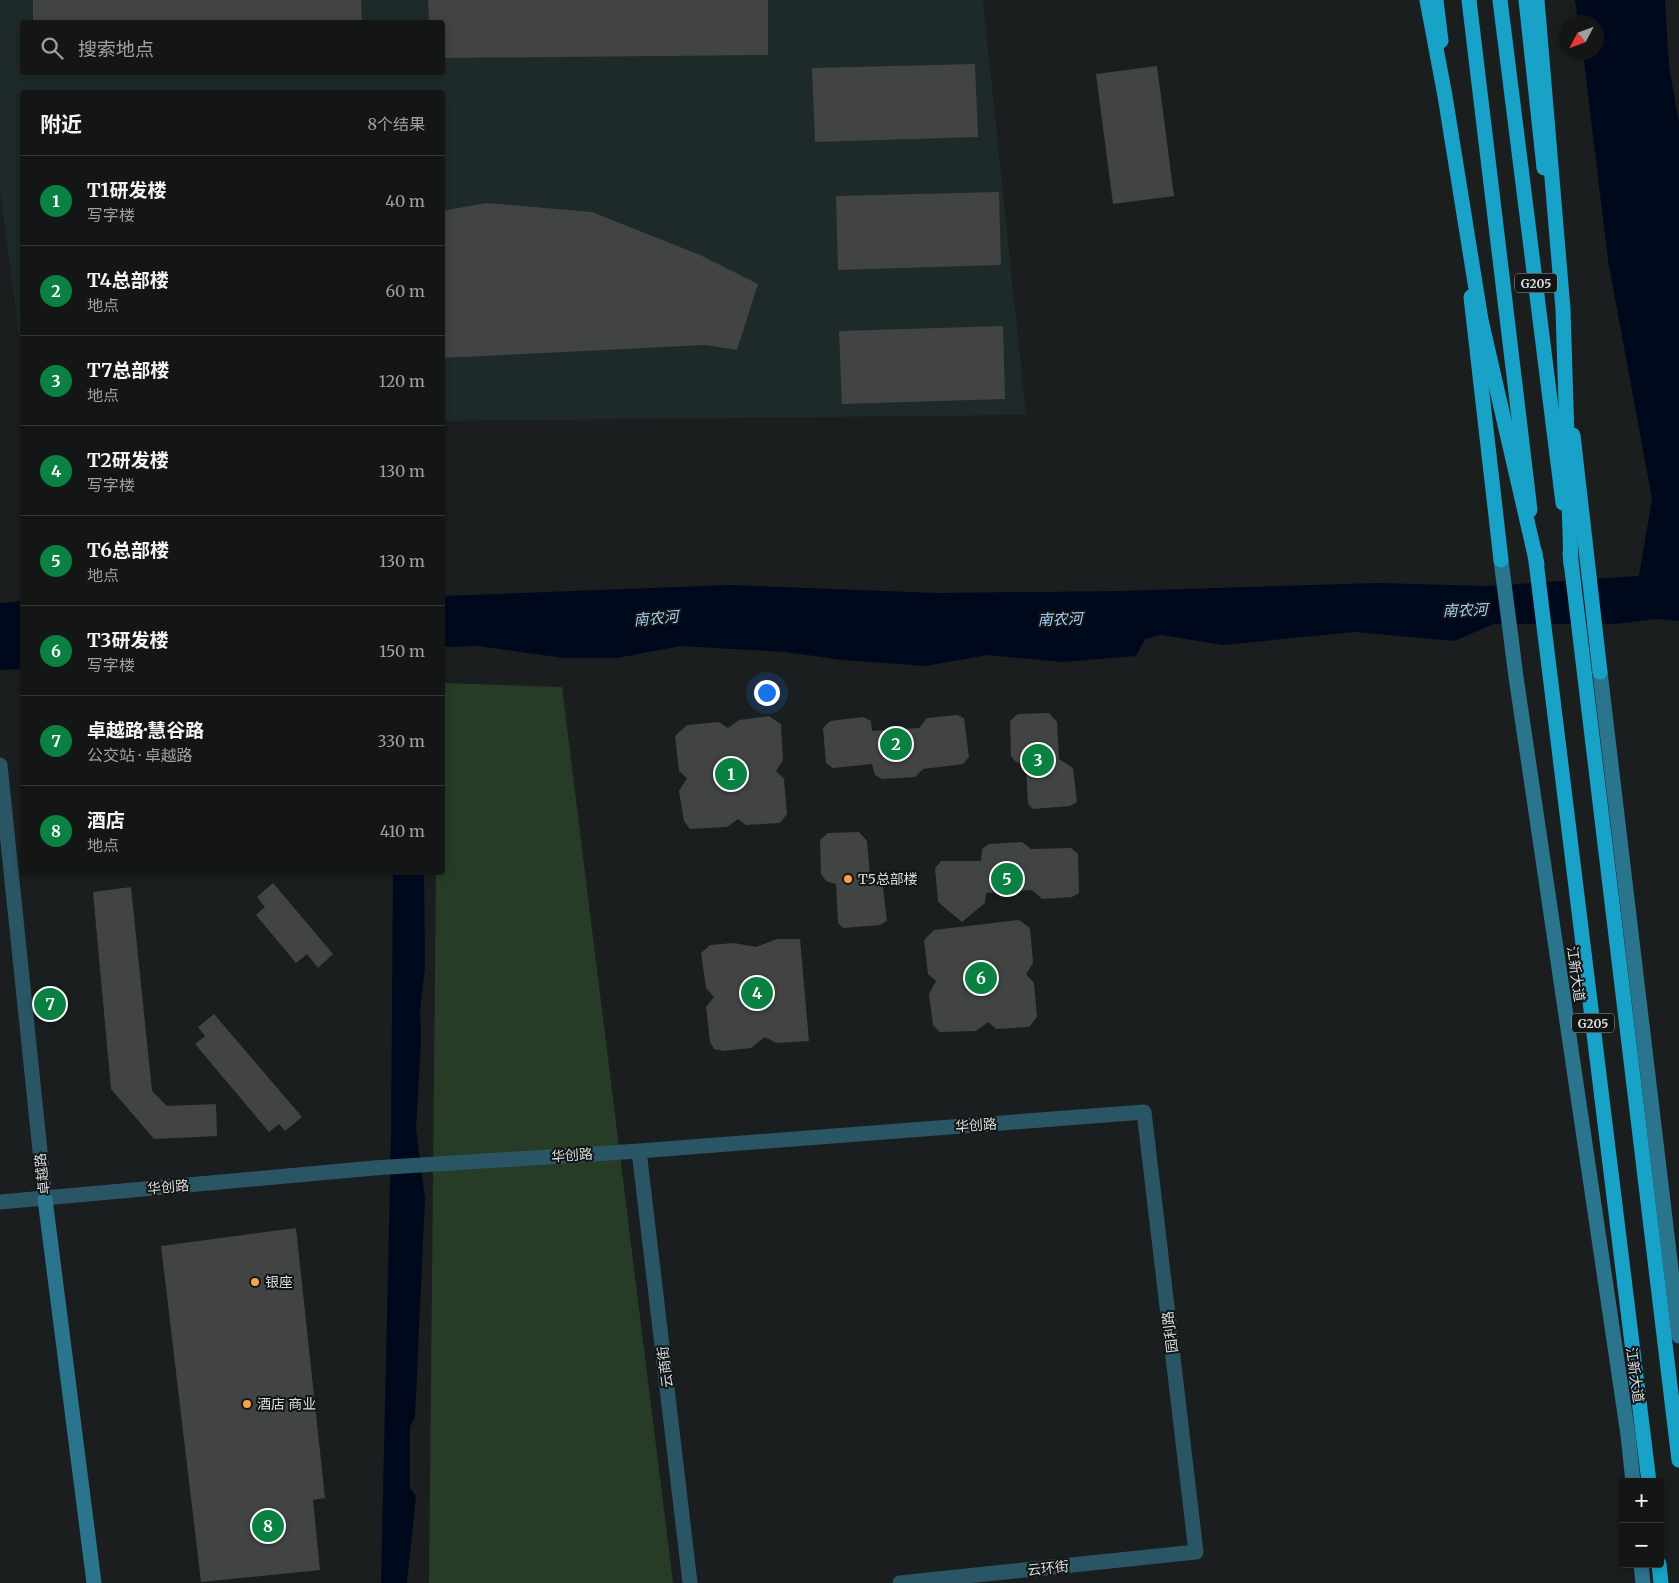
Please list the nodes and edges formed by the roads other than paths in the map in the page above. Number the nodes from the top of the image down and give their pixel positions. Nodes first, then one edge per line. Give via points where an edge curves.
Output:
1 (1427, 0) edge
2 (1436, 0) edge
3 (1469, 0) edge
4 (1500, 0) edge
5 (1526, 0) edge
6 (1537, 0) edge
7 (1501, 560) joint
8 (1537, 564) junction
9 (1571, 565) junction
10 (1600, 672) joint
11 (0, 764) edge
12 (1144, 1112) joint
13 (639, 1151) junction
14 (45, 1199) junction
15 (0, 1202) edge
16 (1679, 1336) edge
17 (1679, 1460) edge
18 (1632, 1478) edge
19 (1649, 1478) edge
20 (1196, 1552) joint
21 (1641, 1568) edge
22 (1659, 1568) edge
23 (94, 1583) edge
24 (690, 1583) edge
25 (900, 1583) edge
26 (1643, 1583) edge
27 (1661, 1583) edge

1 - 8 highway, bridge via 1481,320
2 - 7 highway
3 - 8 highway, G205, bridge
4 - 9 highway, G205, bridge
5 - 10 highway
6 - 9 highway, bridge via 1563,309
7 - 18 street, 江新大道
8 - 19 highway, 江新大道 / G205
9 - 17 highway, G205
10 - 16 street
11 - 14 street, 卓越路
12 - 13 street, 华创路
12 - 20 street, 园利路
13 - 14 street, 华创路 via 374,1168
13 - 24 street, 云商街
14 - 15 street, 华创路
14 - 23 street, 卓越路
20 - 25 street, 云环街
21 - 26 street
22 - 27 highway

